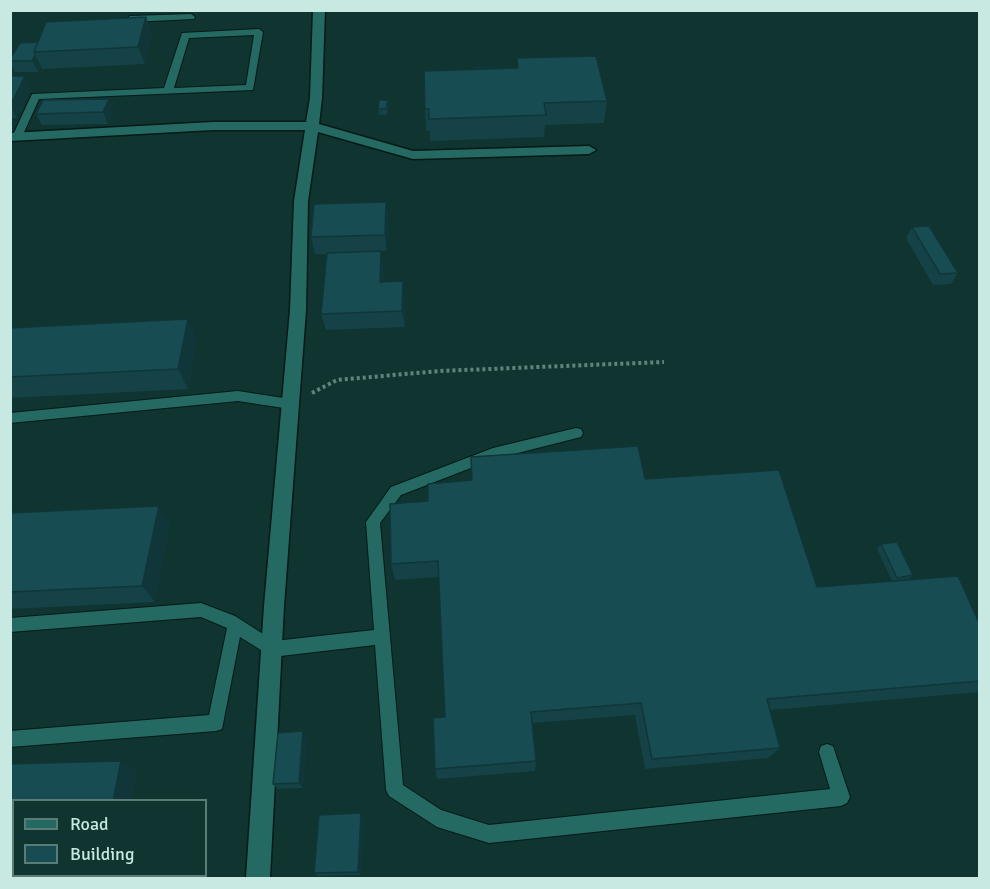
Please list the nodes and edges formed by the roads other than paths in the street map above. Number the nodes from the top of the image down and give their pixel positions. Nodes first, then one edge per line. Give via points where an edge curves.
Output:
1 (319, 10) edge
2 (192, 14) edge
3 (122, 20) edge
4 (185, 35) junction
5 (168, 91) junction
6 (312, 126) junction
7 (14, 137) edge
8 (589, 150) dead end
9 (290, 404) junction
10 (10, 418) edge
11 (576, 433) dead end
12 (235, 624) junction
13 (10, 625) edge
14 (382, 637) junction
15 (272, 649) junction
16 (10, 740) edge
17 (827, 752) dead end
18 (258, 879) edge

1 - 6 street
2 - 3 lane
2 - 4 lane
4 - 5 lane
4 - 5 lane via 259,32 250,88
5 - 7 lane via 35,96
6 - 7 street via 213,126
6 - 8 street via 413,155
6 - 9 street via 301,201
9 - 10 lane via 238,396
9 - 15 street
11 - 14 lane via 493,454 396,491 373,522
12 - 13 lane via 201,610
12 - 15 lane
12 - 16 lane via 216,723
14 - 15 lane
14 - 17 lane via 395,790 437,818 489,834 841,797
15 - 18 street

